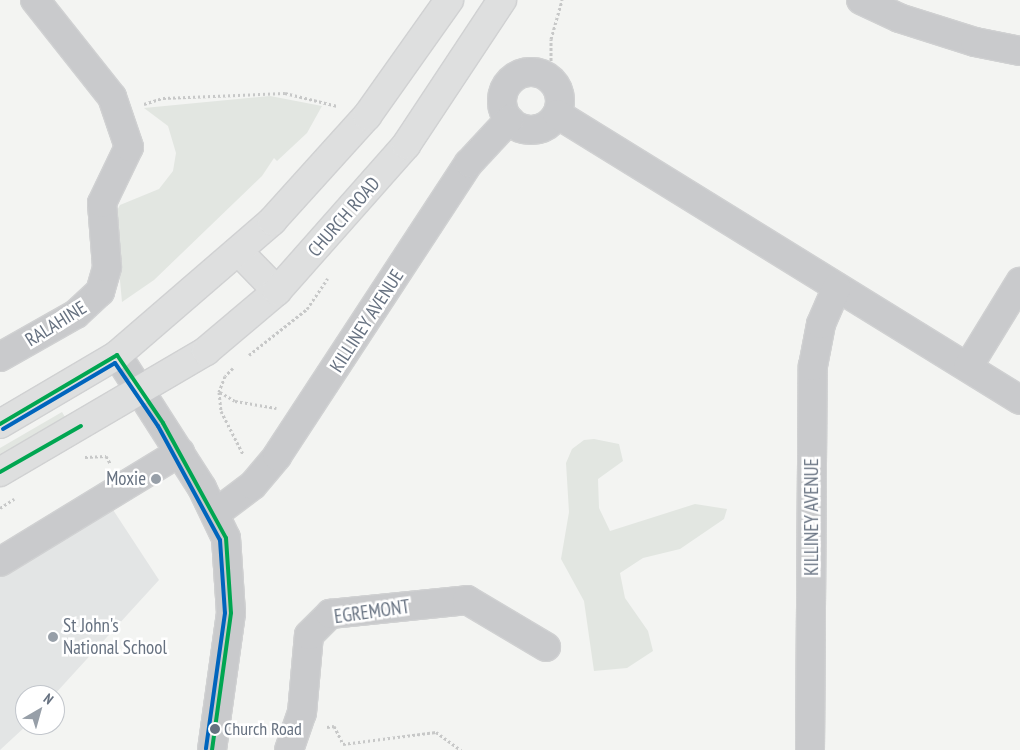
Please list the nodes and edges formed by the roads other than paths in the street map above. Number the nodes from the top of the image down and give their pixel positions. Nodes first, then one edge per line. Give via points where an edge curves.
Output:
1 (35, 0) edge
2 (449, 0) edge
3 (502, 0) edge
4 (861, 0) edge
5 (1020, 51) edge
6 (557, 114) junction
7 (509, 120) junction
8 (239, 252) junction
9 (1020, 282) edge
10 (837, 287) junction
11 (278, 290) junction
12 (117, 354) junction
13 (0, 357) edge
14 (968, 368) junction
15 (141, 391) junction
16 (1020, 400) edge
17 (0, 424) edge
18 (180, 452) junction
19 (0, 472) edge
20 (216, 513) junction
21 (6, 559) edge
22 (546, 647) dead end
23 (293, 740) edge
24 (212, 750) edge
25 (810, 750) edge

1 - 13 street, RALAHINE via 101,82 130,108 129,147 106,188 100,215 106,280 93,301 76,314
2 - 8 main road via 367,116 302,190
3 - 11 main road, CHURCH ROAD via 406,145
4 - 5 street via 907,21
6 - 7 street via 536,130
6 - 7 street via 560,96 551,80 535,72 510,80 502,96
6 - 10 street
7 - 20 street, KILLINEY AVENUE via 469,164 311,408 260,477
8 - 11 main road
8 - 12 main road
9 - 14 street
10 - 14 street
10 - 25 street, KILLINEY AVENUE via 821,324 813,366
11 - 15 main road, CHURCH ROAD via 206,351
12 - 15 street
12 - 17 main road
14 - 16 street
15 - 18 street
15 - 19 main road, CHURCH ROAD
18 - 20 street
18 - 21 street
20 - 24 street via 226,538 231,613
22 - 23 street, EGREMONT via 467,600 330,614 309,635 302,713

